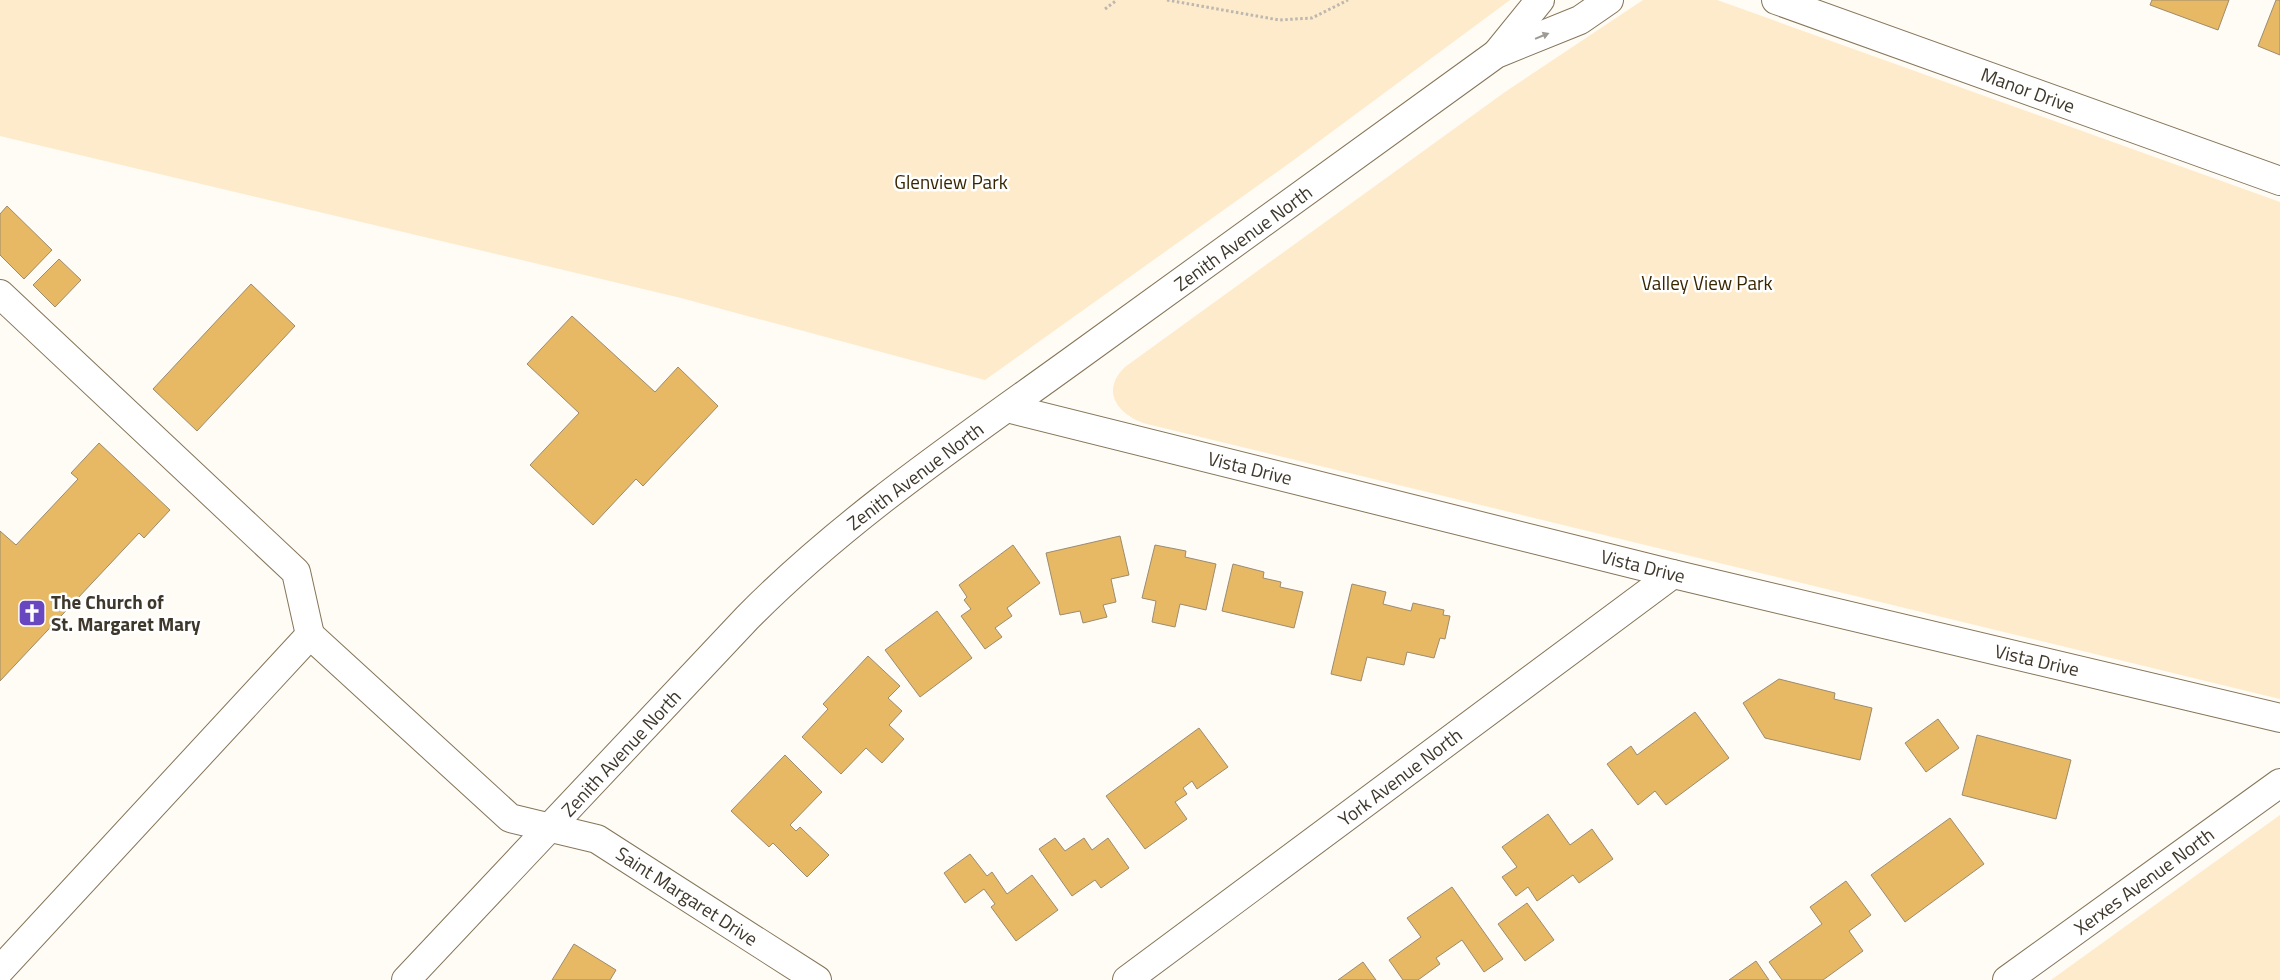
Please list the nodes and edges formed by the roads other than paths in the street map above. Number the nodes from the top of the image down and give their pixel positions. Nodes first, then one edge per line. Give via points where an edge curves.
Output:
1 (1540, 0) edge
2 (1608, 0) edge
3 (1776, 0) edge
4 (1496, 54) junction
5 (2280, 181) edge
6 (0, 294) edge
7 (1007, 408) junction
8 (1673, 574) junction
9 (310, 635) junction
10 (2280, 718) edge
11 (2280, 783) edge
12 (550, 827) junction
13 (0, 970) edge
14 (406, 980) edge
15 (817, 980) edge
16 (1127, 980) edge
17 (2007, 980) edge

1 - 4 street, Zenith Avenue North
4 -> 2 street, Zenith Avenue North via 1580,20
3 - 5 street, Manor Drive
4 - 7 street, Zenith Avenue North
6 - 9 street via 296,572
7 - 8 street, Vista Drive
7 - 12 street, Zenith Avenue North via 834,538 789,576
8 - 10 street, Vista Drive
8 - 16 street, York Avenue North
9 - 12 street, Saint Margaret Drive via 510,818
9 - 13 street
11 - 17 street, Xerxes Avenue North
12 - 14 street, Zenith Avenue North
12 - 15 street, Saint Margaret Drive via 597,839

